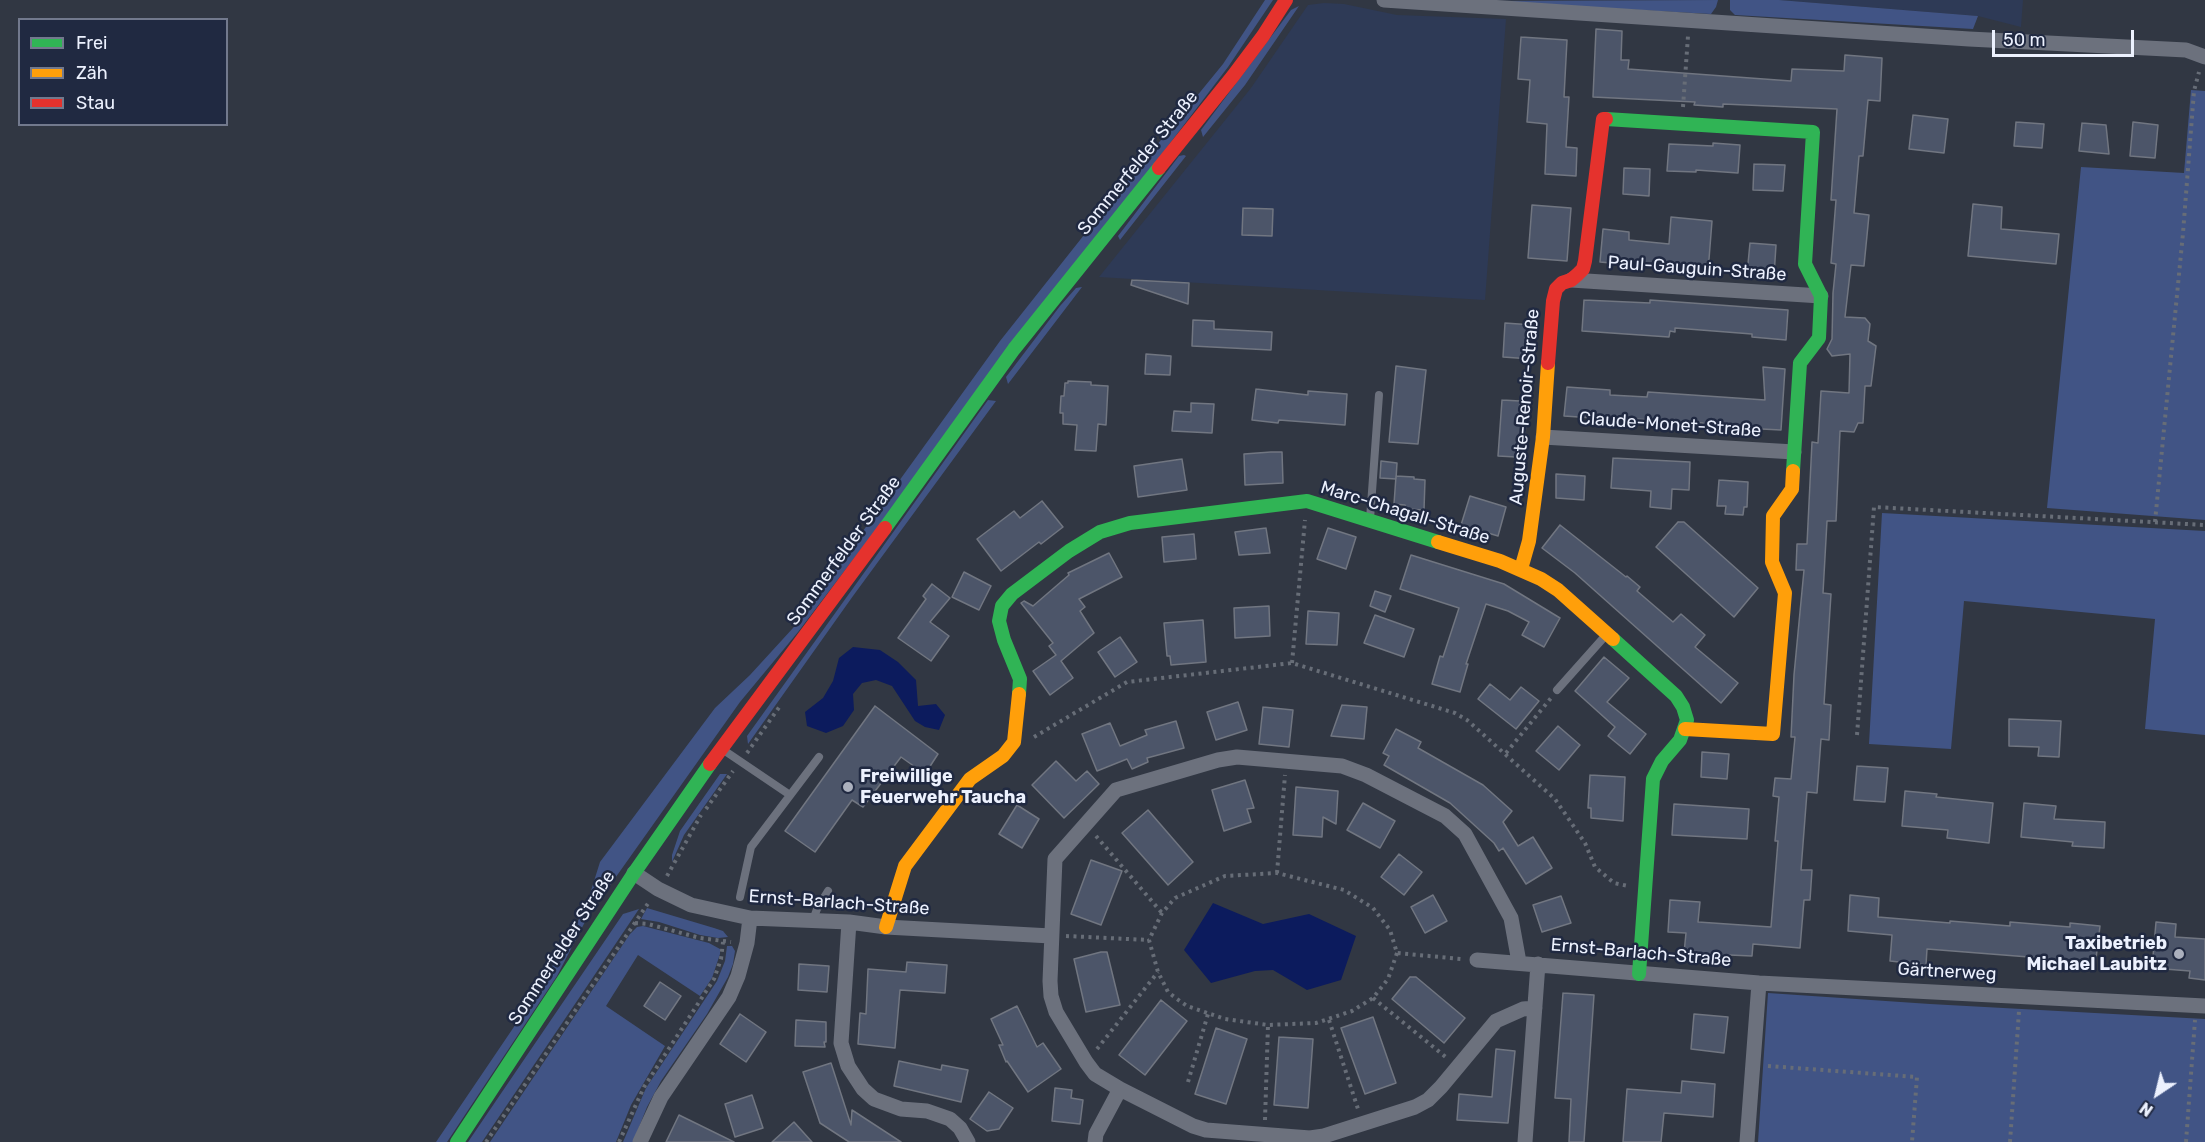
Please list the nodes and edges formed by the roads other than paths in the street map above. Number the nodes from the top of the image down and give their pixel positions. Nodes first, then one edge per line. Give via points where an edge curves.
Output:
1 (1286, 0) edge
2 (1384, 0) edge
3 (2204, 57) edge
4 (1571, 280) junction
5 (1821, 296) junction
6 (1379, 395) dead end
7 (1543, 437) junction
8 (1794, 452) junction
9 (1370, 521) junction
10 (1521, 569) junction
11 (1607, 633) junction
12 (1557, 690) road end
13 (1685, 729) junction
14 (721, 749) junction
15 (819, 757) dead end
16 (790, 795) junction
17 (634, 873) junction
18 (828, 891) dead end
19 (740, 897) dead end
20 (750, 918) junction
21 (813, 920) junction
22 (849, 922) junction
23 (886, 927) junction
24 (1051, 936) junction
25 (1477, 960) road end
26 (1519, 962) junction
27 (1538, 964) junction
28 (1640, 974) junction
29 (1759, 983) junction
30 (2201, 1005) edge
31 (1534, 1008) junction
32 (1120, 1089) junction
33 (1226, 1137) edge
34 (457, 1142) edge
35 (640, 1142) edge
36 (968, 1142) edge
37 (1095, 1142) edge
38 (1525, 1142) edge
39 (1747, 1142) edge

1 - 14 street, Sommerfelder Straße via 1233,76 1014,349
2 - 3 street via 2186,51
4 - 5 street, Paul-Gauguin-Straße
4 - 5 street, Auguste-Renoir-Straße via 1585,261 1603,119 1813,132 1805,264
4 - 7 street, Auguste-Renoir-Straße via 1556,289 1552,301
5 - 8 street via 1819,338 1800,363
6 - 9 lane
7 - 8 street, Claude-Monet-Straße
7 - 10 street, Auguste-Renoir-Straße via 1530,541
8 - 13 street via 1792,489 1773,516 1772,562 1785,593 1773,734
9 - 10 street, Marc-Chagall-Straße
9 - 23 street, Marc-Chagall-Straße via 1307,501 1130,523 1100,532 1069,550 1012,594 1002,606 999,621 1020,679 1014,742 1003,756 970,779 904,866
10 - 11 street, Marc-Chagall-Straße via 1558,590
11 - 12 lane
11 - 13 street, Marc-Chagall-Straße via 1676,696 1687,720
13 - 28 street via 1653,779
14 - 16 lane
14 - 17 street, Sommerfelder Straße
15 - 16 lane
16 - 19 lane via 751,847
17 - 20 street, Ernst-Barlach-Straße via 691,905
17 - 34 street, Sommerfelder Straße
18 - 21 lane
20 - 21 street, Ernst-Barlach-Straße
20 - 35 street via 747,943 729,997 661,1097
21 - 22 street, Ernst-Barlach-Straße
22 - 23 street, Ernst-Barlach-Straße
22 - 36 street via 841,1043 848,1066 874,1099 950,1119
23 - 24 street, Ernst-Barlach-Straße
24 - 26 street via 1055,859 1116,790 1237,757 1342,766 1395,790 1454,824 1465,834 1511,918
24 - 32 street via 1051,996 1056,1012 1095,1074
25 - 26 street, Ernst-Barlach-Straße
26 - 27 street, Ernst-Barlach-Straße
27 - 28 street, Ernst-Barlach-Straße
27 - 31 street
28 - 29 street, Ernst-Barlach-Straße
29 - 30 street, Gärtnerweg
29 - 39 street
31 - 33 street via 1496,1021 1428,1100 1415,1107 1324,1136
31 - 38 street
32 - 33 street via 1193,1126
32 - 37 street

